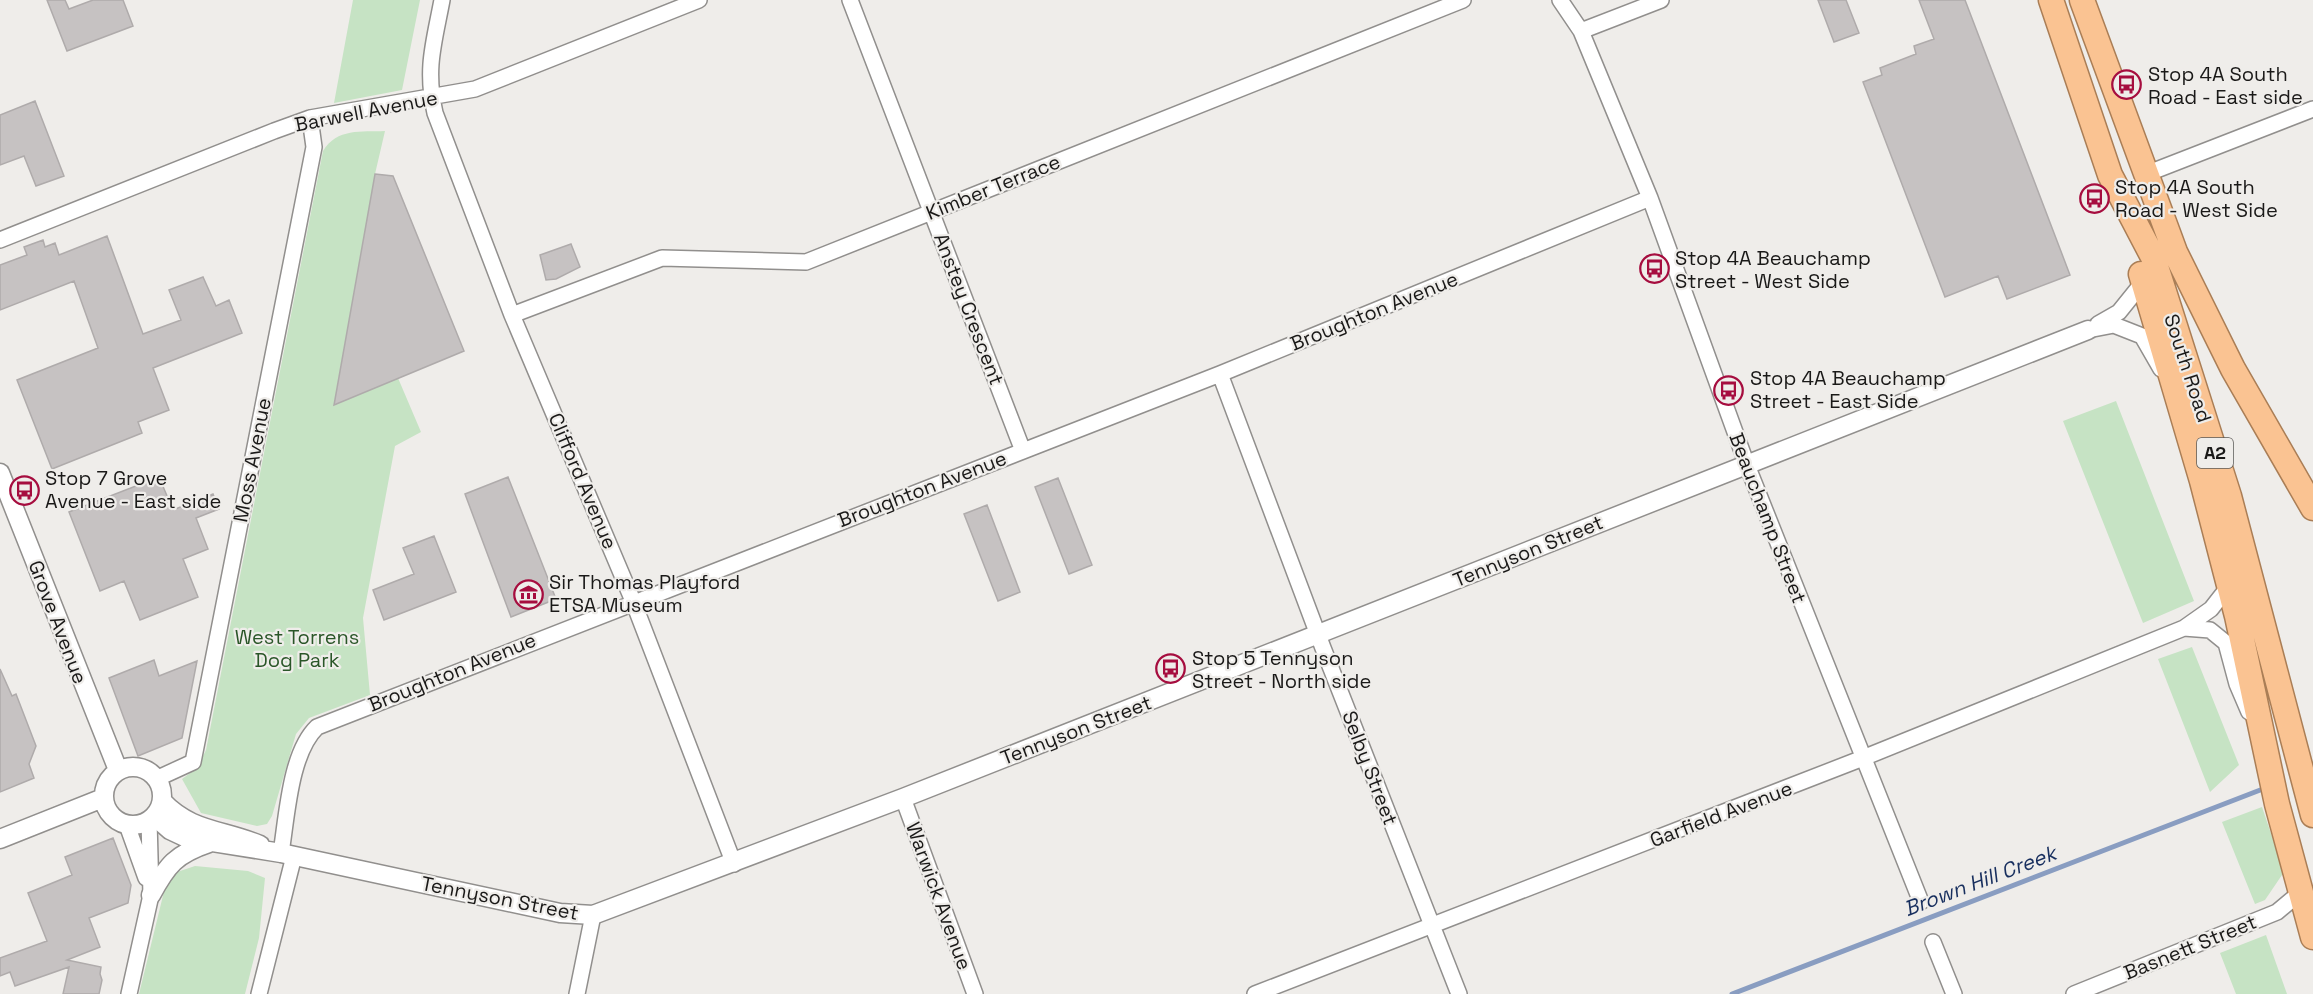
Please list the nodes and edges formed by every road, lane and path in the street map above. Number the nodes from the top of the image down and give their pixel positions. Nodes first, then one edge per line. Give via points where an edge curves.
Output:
1 (442, 0) edge
2 (699, 0) edge
3 (850, 0) edge
4 (1463, 0) edge
5 (1560, 0) edge
6 (1661, 0) edge
7 (2052, 0) edge
8 (2082, 0) edge
9 (1581, 31) junction
10 (432, 99) junction
11 (2313, 109) edge
12 (310, 118) junction
13 (2146, 174) junction
14 (2110, 175) junction
15 (1650, 198) junction
16 (931, 212) junction
17 (0, 240) edge
18 (2144, 281) junction
19 (512, 315) junction
20 (2088, 330) junction
21 (1220, 374) junction
22 (1023, 451) junction
23 (1746, 465) junction
24 (0, 473) edge
25 (2202, 481) junction
26 (2313, 508) edge
27 (2229, 586) junction
28 (633, 601) junction
29 (2184, 628) junction
30 (1318, 635) junction
31 (2266, 750) junction
32 (1863, 758) junction
33 (118, 770) junction
34 (156, 779) junction
35 (103, 798) junction
36 (903, 798) junction
37 (2310, 806) edge
38 (155, 812) junction
39 (127, 825) junction
40 (0, 839) edge
41 (209, 843) junction
42 (287, 855) junction
43 (734, 864) junction
44 (2301, 892) junction
45 (151, 895) junction
46 (1921, 902) dead end
47 (593, 915) junction
48 (1432, 926) junction
49 (2313, 937) edge
50 (1933, 942) dead end
51 (129, 994) edge
52 (259, 994) edge
53 (577, 994) edge
54 (975, 994) edge
55 (1255, 994) edge
56 (1459, 994) edge
57 (1954, 994) edge
58 (2074, 994) edge

1 - 10 street, Clifford Avenue via 429,68
2 - 10 street, Barwell Avenue via 475,89
3 - 16 street, Anstey Crescent
4 - 16 street, Kimber Terrace
5 - 9 street, Beauchamp Street
6 - 9 street
7 - 14 highway, South Road / A2
8 - 13 highway, South Road
9 - 15 street, Beauchamp Street
10 - 12 street, Barwell Avenue
10 - 19 street, Clifford Avenue
11 - 13 street
12 - 17 street, Barwell Avenue
12 - 34 street, Moss Avenue via 314,147 192,762
13 - 26 highway, South Road via 2175,252 2228,358
14 - 18 highway
14 - 37 highway, South Road / A2 via 2153,257 2229,496
15 - 21 street, Broughton Avenue
15 - 23 street, Beauchamp Street
16 - 19 street, Kimber Terrace via 806,262 662,258
16 - 22 street, Anstey Crescent
18 - 20 street, Tennyson Street via 2119,312
18 - 25 highway
19 - 28 street, Clifford Avenue
20 - 23 street, Tennyson Street
20 - 25 street, Tennyson Street via 2114,325 2142,336 2159,364 2180,439
21 - 22 street, Broughton Avenue
21 - 30 street, Selby Street
22 - 28 street, Broughton Avenue
23 - 30 street, Tennyson Street
23 - 32 street, Beauchamp Street
24 - 33 street, Grove Avenue
25 - 27 highway
27 - 29 street, Garfield Avenue via 2211,609
27 - 31 highway
28 - 42 street, Broughton Avenue via 317,727 306,736 299,753
28 - 43 street, Clifford Avenue
29 - 31 street, Garfield Avenue via 2211,630 2226,643 2237,684
29 - 32 street, Garfield Avenue
30 - 36 street, Tennyson Street
30 - 48 street, Selby Street
31 - 44 highway
32 - 46 street, Beauchamp Street
32 - 48 street, Garfield Avenue
33 - 34 street via 139,767
33 - 35 street via 108,779
34 - 38 street via 162,791
35 - 39 street via 116,821
35 - 40 street
36 - 43 street, Tennyson Street
36 - 54 street, Warwick Avenue
38 - 39 street via 139,825
38 - 41 street, Tennyson Street via 170,830
38 - 42 street, Tennyson Street via 237,835
38 - 45 street
39 - 45 street
41 - 42 street, Tennyson Street
41 - 45 street via 179,854
42 - 47 street, Tennyson Street via 560,913
42 - 52 street, Broughton Avenue
43 - 47 street, Tennyson Street
44 - 49 highway
44 - 58 street, Basnett Street via 2277,912
45 - 51 street
47 - 53 street
48 - 55 street, Garfield Avenue
48 - 56 street, Selby Street
50 - 57 street

